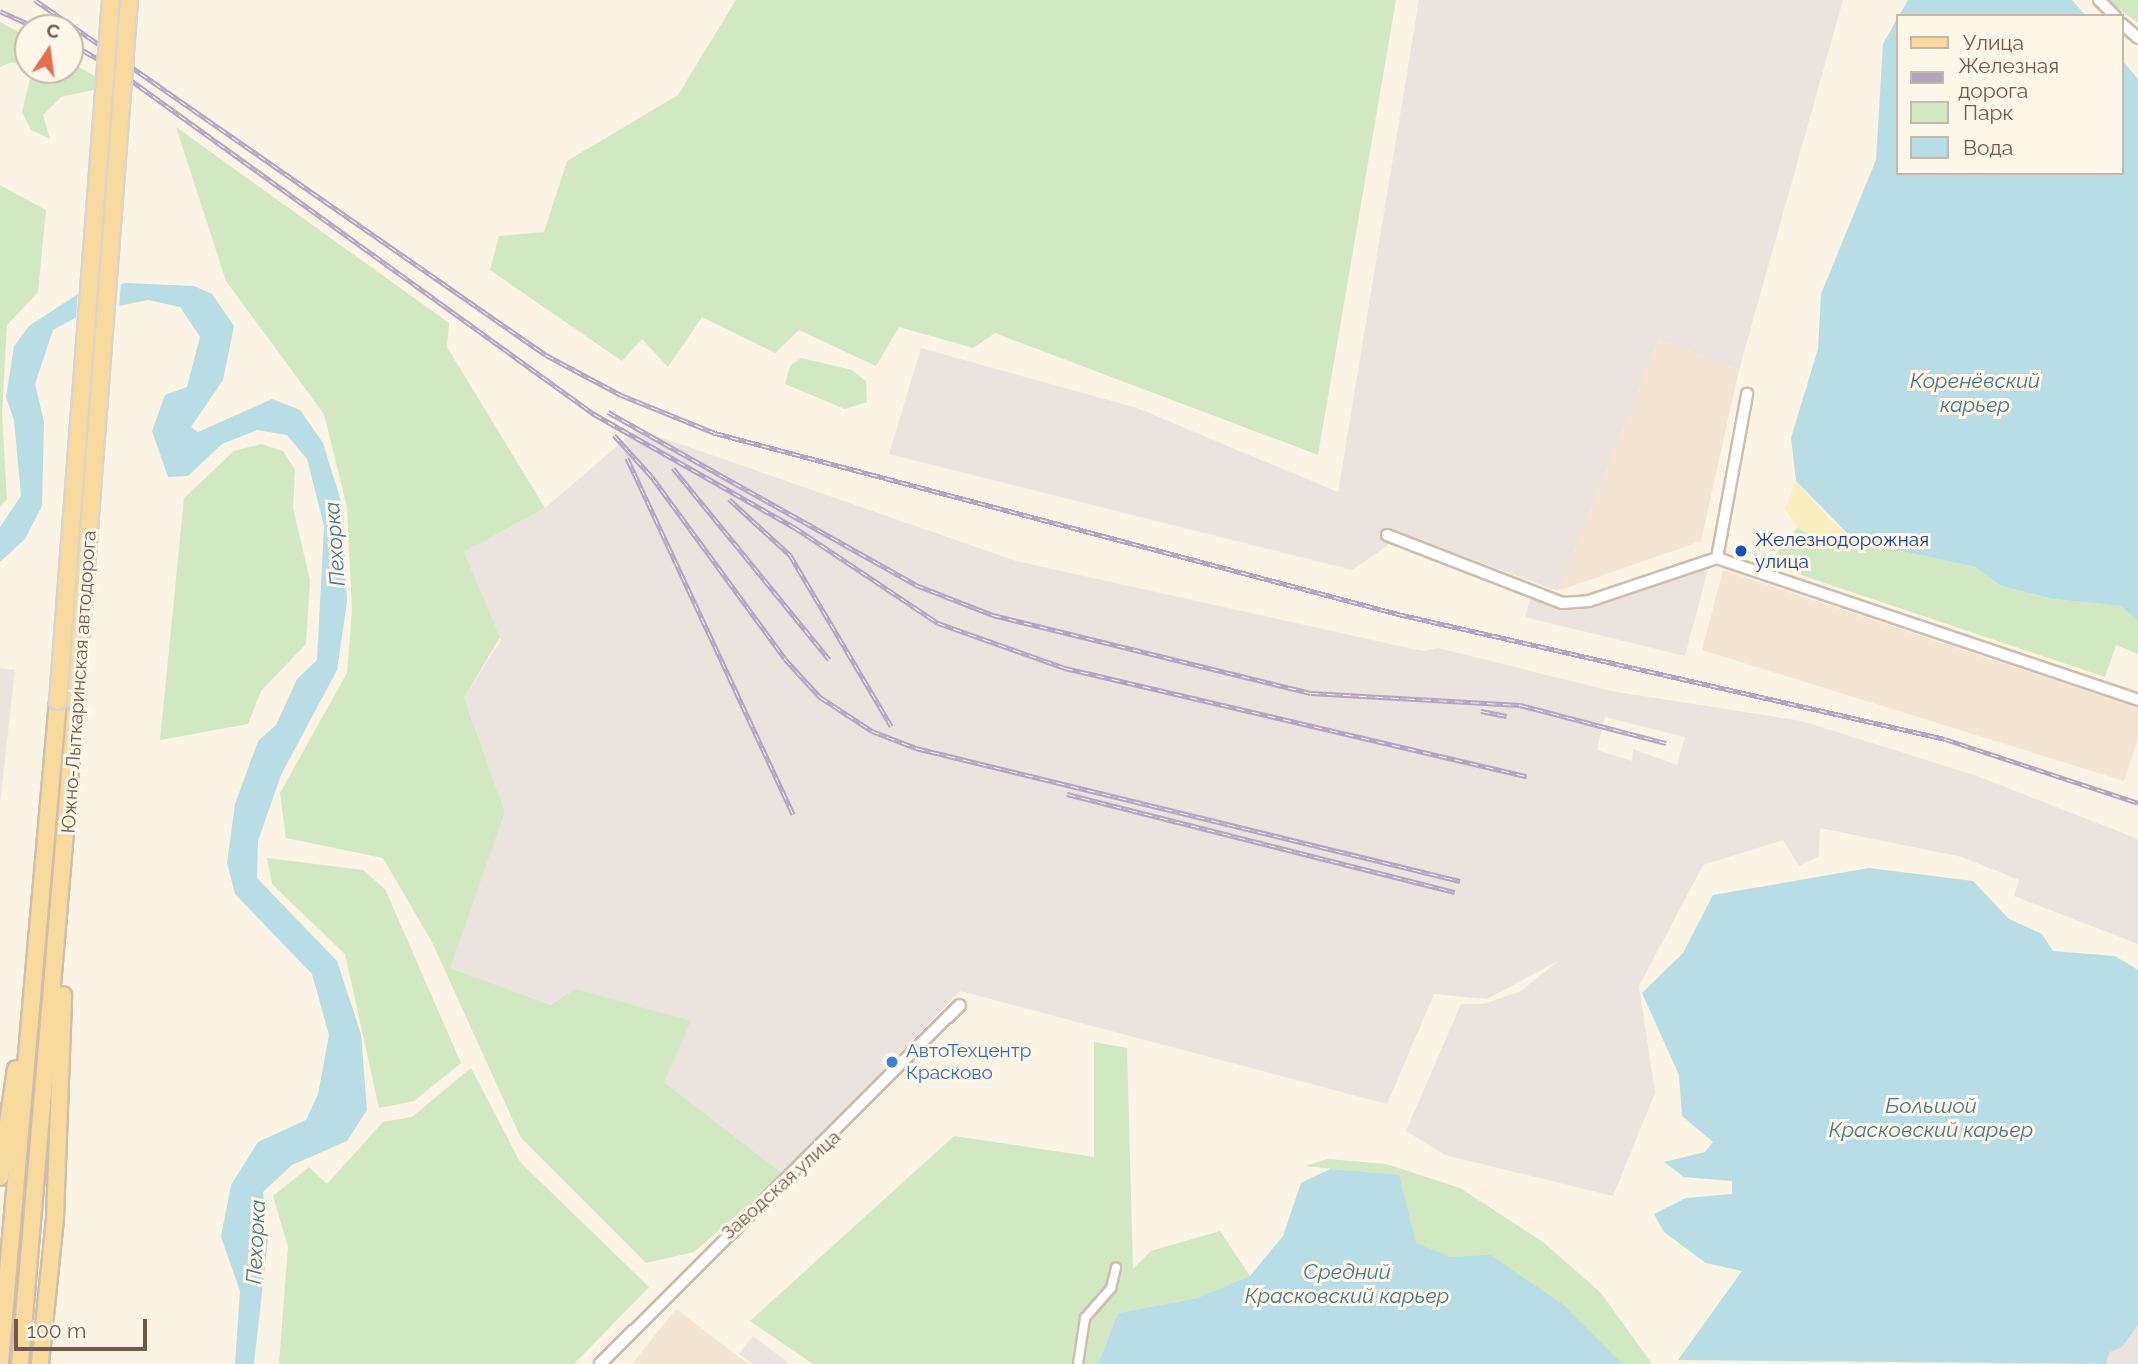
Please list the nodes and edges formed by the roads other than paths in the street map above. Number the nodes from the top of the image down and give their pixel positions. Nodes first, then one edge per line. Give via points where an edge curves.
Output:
1 (111, 0) edge
2 (129, 0) edge
3 (2099, 0) edge
4 (2113, 14) edge
5 (2124, 26) edge
6 (2138, 38) edge
7 (1747, 394) dead end
8 (1387, 535) dead end
9 (1717, 558) junction
10 (2138, 701) edge
11 (41, 893) junction
12 (63, 895) junction
13 (960, 1005) dead end
14 (0, 1177) edge
15 (1116, 1268) dead end
16 (0, 1362) edge
17 (20, 1364) edge
18 (40, 1364) edge
19 (600, 1364) edge
20 (1078, 1364) edge

1 - 11 main road, Южно-Лыткаринская автодорога, bridge
2 - 12 main road, Южно-Лыткаринская автодорога, bridge
3 - 4 street
5 - 6 street
7 - 9 street
8 - 9 street via 1562,603 1589,601
9 - 10 street
11 - 14 main road
11 - 16 main road, Южно-Лыткаринская автодорога
12 - 17 main road, Южно-Лыткаринская автодорога
12 - 18 main road via 63,1061
13 - 19 street, Заводская улица
15 - 20 street via 1111,1288 1085,1318

